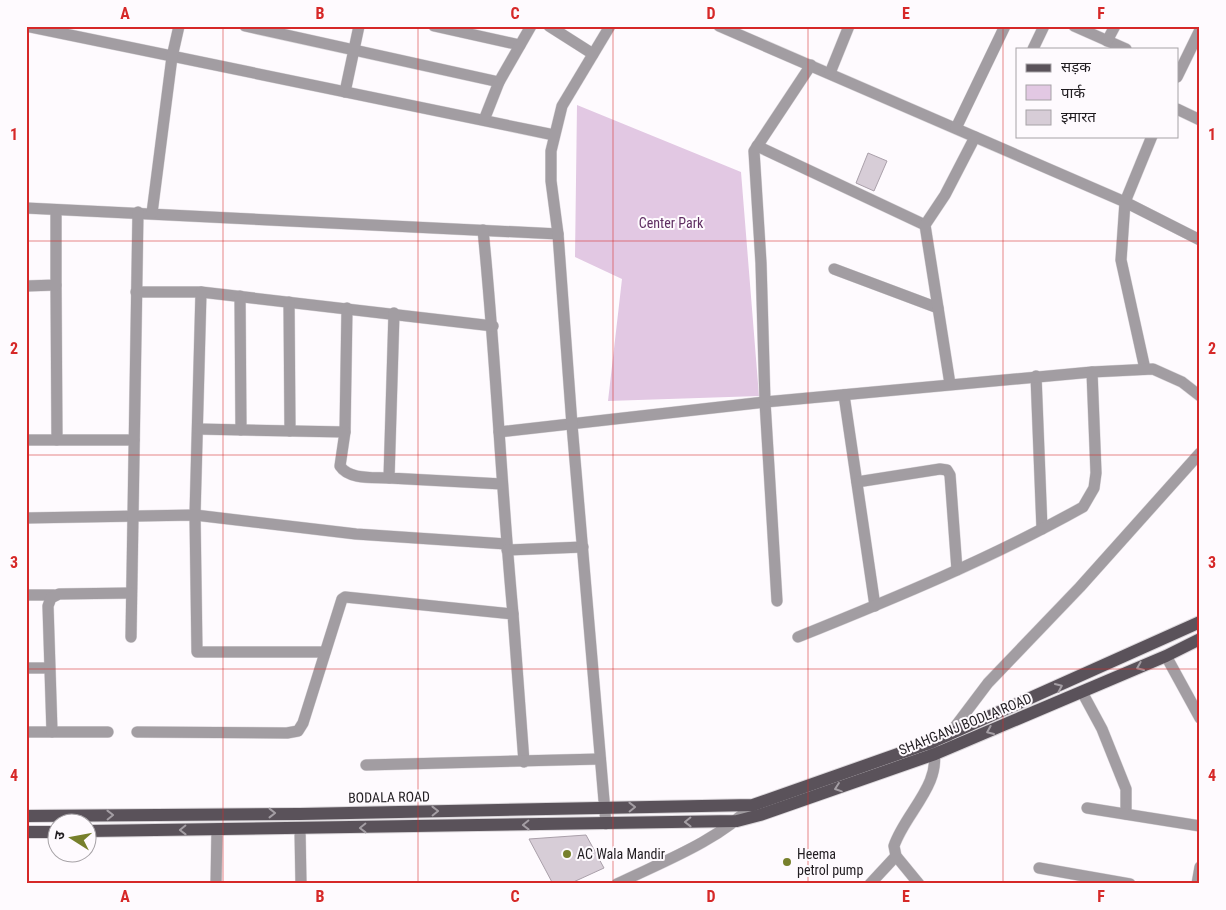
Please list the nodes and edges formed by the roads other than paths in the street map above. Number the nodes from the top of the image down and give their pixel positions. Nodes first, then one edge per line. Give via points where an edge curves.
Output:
1 (26, 26) edge
2 (179, 26) edge
3 (245, 26) edge
4 (359, 26) edge
5 (434, 26) edge
6 (531, 26) edge
7 (549, 26) edge
8 (610, 26) edge
9 (719, 26) edge
10 (849, 26) edge
11 (1005, 26) edge
12 (1044, 26) edge
13 (1115, 26) edge
14 (1082, 28) edge
15 (1200, 30) edge
16 (520, 45) junction
17 (1116, 46) edge
18 (1033, 48) edge
19 (354, 51) junction
20 (593, 54) junction
21 (172, 58) junction
22 (811, 64) junction
23 (830, 73) junction
24 (1178, 73) edge
25 (499, 82) junction
26 (345, 92) junction
27 (1178, 110) edge
28 (484, 120) junction
29 (1200, 120) edge
30 (956, 128) junction
31 (554, 136) junction
32 (975, 137) junction
33 (1151, 138) edge
34 (757, 146) junction
35 (1125, 202) junction
36 (26, 208) edge
37 (56, 210) junction
38 (138, 212) junction
39 (152, 213) junction
40 (925, 225) junction
41 (483, 230) junction
42 (558, 234) junction
43 (1200, 240) edge
44 (834, 268) dead end
45 (56, 285) junction
46 (26, 286) edge
47 (136, 292) junction
48 (201, 292) junction
49 (240, 296) junction
50 (289, 302) junction
51 (347, 308) junction
52 (938, 308) junction
53 (394, 314) junction
54 (492, 326) junction
55 (1145, 369) junction
56 (1092, 372) junction
57 (1036, 376) junction
58 (950, 384) junction
59 (844, 395) junction
60 (1200, 396) edge
61 (765, 402) junction
62 (572, 425) junction
63 (198, 429) junction
64 (241, 430) junction
65 (290, 431) junction
66 (345, 432) junction
67 (499, 432) junction
68 (26, 440) edge
69 (57, 440) junction
70 (134, 440) junction
71 (1200, 453) edge
72 (389, 478) junction
73 (857, 482) junction
74 (502, 484) junction
75 (195, 515) junction
76 (133, 517) junction
77 (26, 518) edge
78 (1042, 529) junction
79 (507, 547) junction
80 (583, 547) junction
81 (957, 570) junction
82 (131, 593) junction
83 (26, 595) edge
84 (54, 595) junction
85 (777, 601) dead end
86 (875, 606) junction
87 (513, 614) junction
88 (1200, 622) edge
89 (798, 637) dead end
90 (131, 638) dead end
91 (1200, 639) edge
92 (325, 652) junction
93 (1166, 656) junction
94 (26, 668) edge
95 (48, 668) junction
96 (1082, 692) junction
97 (1200, 718) edge
98 (26, 732) edge
99 (52, 732) junction
100 (108, 732) dead end
101 (137, 732) dead end
102 (948, 736) junction
103 (933, 748) junction
104 (600, 759) junction
105 (524, 762) junction
106 (366, 766) dead end
107 (753, 805) junction
108 (605, 808) junction
109 (1087, 808) dead end
110 (1126, 814) junction
111 (26, 816) edge
112 (737, 821) junction
113 (606, 824) junction
114 (1200, 826) edge
115 (217, 829) junction
116 (300, 830) junction
117 (98, 831) edge
118 (26, 832) edge
119 (48, 832) edge
120 (896, 856) junction
121 (1200, 867) edge
122 (1038, 868) dead end
123 (216, 884) edge
124 (301, 884) edge
125 (617, 884) edge
126 (870, 884) edge
127 (919, 884) edge
128 (1130, 884) edge
129 (1197, 884) edge

1 - 21 street
2 - 21 street
3 - 19 street
4 - 19 street
5 - 16 street
6 - 16 street
7 - 20 street
8 - 20 street
9 - 22 street
10 - 23 street
11 - 30 street
12 - 18 street
13 - 17 street
14 - 17 street
15 - 24 street
16 - 25 street
19 - 25 street
19 - 26 street
20 - 31 street via 562,106
21 - 26 street
21 - 39 street
22 - 23 street
22 - 34 street
23 - 30 street
25 - 28 street
26 - 28 street
27 - 29 street
28 - 31 street
30 - 32 street
31 - 42 street via 551,181
32 - 35 street
32 - 40 street via 945,196
33 - 35 street
34 - 40 street
34 - 61 street via 754,151
35 - 43 street
35 - 55 street via 1121,260
36 - 37 street
37 - 38 street
37 - 45 street
38 - 39 street
38 - 47 street
39 - 41 street
40 - 52 street
41 - 42 street
41 - 54 street
42 - 62 street
44 - 52 street
45 - 46 street
45 - 69 street
47 - 48 street
47 - 70 street
48 - 49 street
48 - 63 street
49 - 50 street
49 - 64 street
50 - 51 street
50 - 65 street
51 - 53 street
51 - 66 street
52 - 58 street
53 - 54 street
53 - 72 street
54 - 67 street
55 - 56 street
55 - 60 street via 1182,382
56 - 57 street
56 - 78 street via 1094,488 1083,507
57 - 58 street
57 - 78 street
58 - 59 street
59 - 61 street
59 - 73 street
61 - 62 street
61 - 85 street
62 - 67 street
62 - 80 street
63 - 64 street
63 - 75 street
64 - 65 street
65 - 66 street
66 - 72 street via 340,466 343,470 350,474
67 - 74 street
68 - 69 street
69 - 70 street
70 - 76 street
71 - 102 street via 1080,587 988,683
72 - 74 street
73 - 81 street via 947,470
73 - 86 street
74 - 79 street
75 - 76 street
75 - 79 street
75 - 92 street via 196,652
76 - 77 street
76 - 82 street
78 - 81 street
79 - 80 street
79 - 87 street
80 - 104 street
81 - 86 street
82 - 84 street
82 - 90 street
83 - 84 street
84 - 95 street via 48,606
86 - 89 street
87 - 92 street via 345,597
87 - 105 street
102 -> 88 main road, SHAHGANJ BODLA ROAD
91 - 93 main road, SHAHGANJ BODLA ROAD
92 - 101 street via 298,731
93 -> 96 main road, SHAHGANJ BODLA ROAD
93 - 97 street
94 - 95 street
95 - 99 street
96 -> 103 main road, SHAHGANJ BODLA ROAD
96 - 110 street via 1102,729 1126,789
98 - 99 street
99 - 100 street
102 - 103 main road, SHAHGANJ BODLA ROAD
103 - 107 main road, SHAHGANJ BODLA ROAD
103 -> 112 main road, SHAHGANJ BODLA ROAD
103 - 120 street via 930,782 896,841
104 - 105 street
104 - 108 street
105 - 106 street
108 -> 107 main road, BODALA ROAD
107 - 112 street
111 -> 108 main road, BODALA ROAD
108 - 113 street
109 - 110 street
110 - 114 street
112 -> 113 main road
112 - 125 street via 718,834
113 -> 116 main road
115 - 116 main road
115 -> 117 main road
115 - 123 street
116 - 124 street
118 - 119 main road
120 - 126 street
120 - 127 street
121 - 129 street
122 - 128 street

